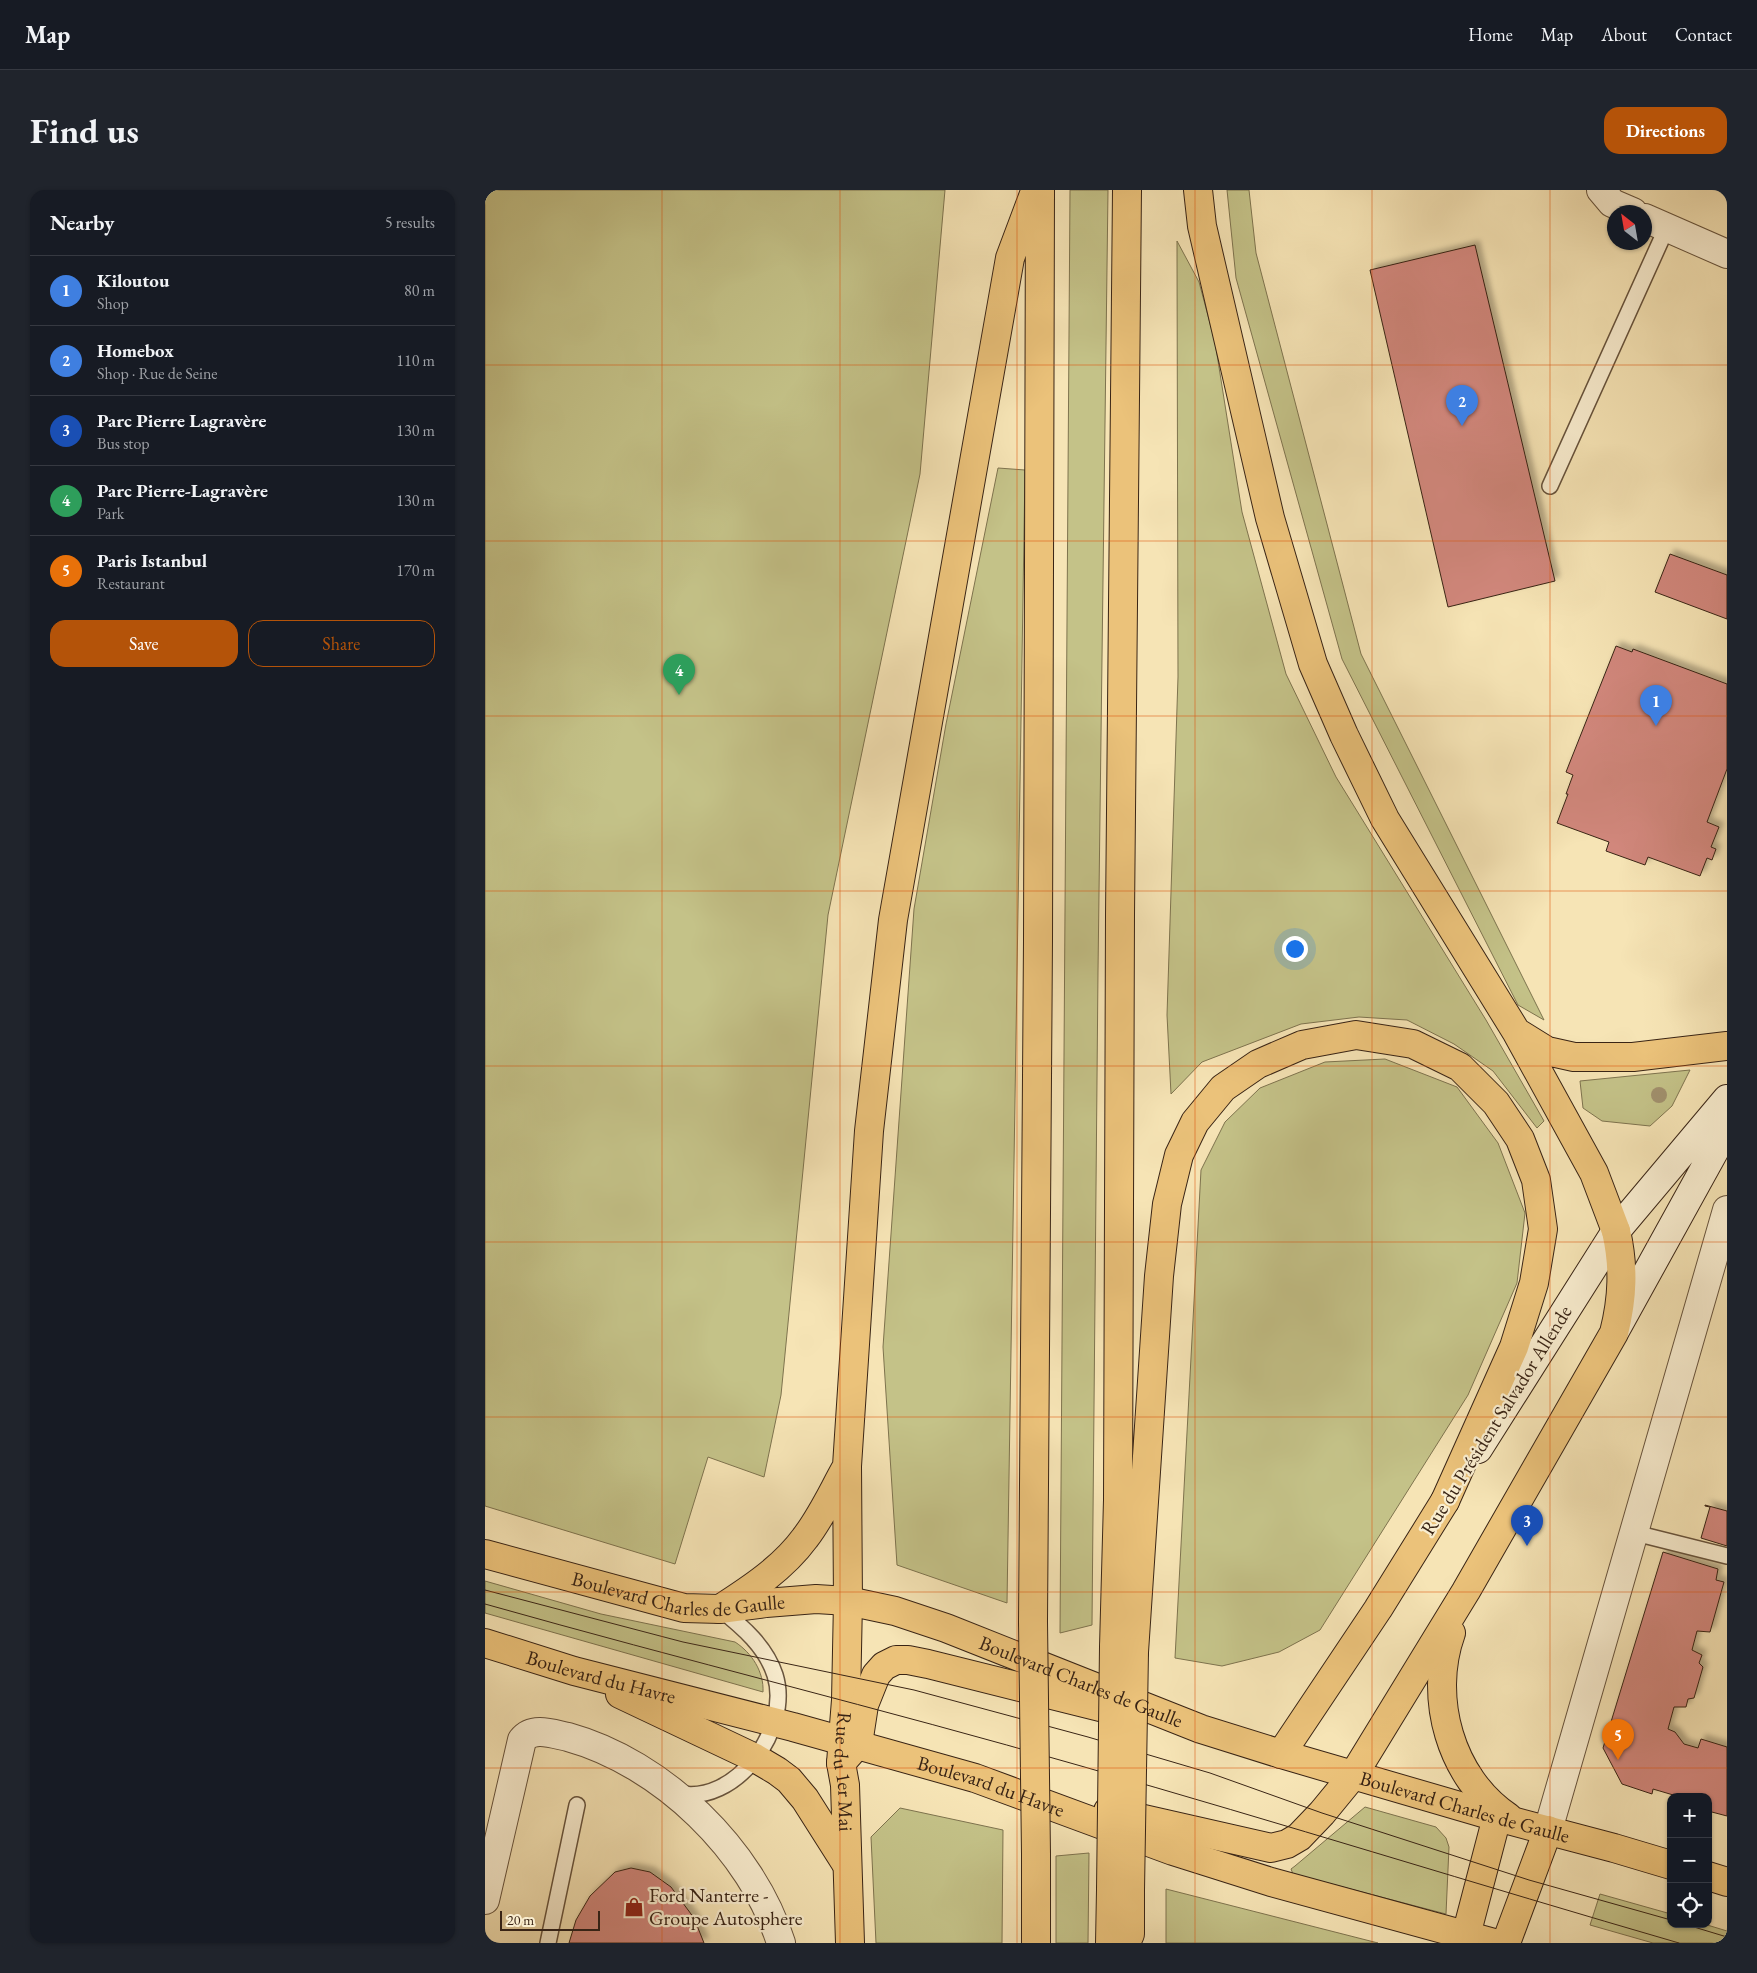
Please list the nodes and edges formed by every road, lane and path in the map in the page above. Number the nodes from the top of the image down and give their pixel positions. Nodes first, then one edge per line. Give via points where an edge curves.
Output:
1 (1036, 190) edge
2 (1040, 190) edge
3 (1127, 190) edge
4 (1198, 190) edge
5 (1601, 190) edge
6 (1617, 205) edge
7 (1656, 223) edge
8 (1727, 254) edge
9 (1550, 486) dead end
10 (1517, 1033) junction
11 (1727, 1046) edge
12 (1727, 1098) edge
13 (1727, 1128) edge
14 (1727, 1210) edge
15 (1616, 1231) junction
16 (1614, 1333) junction
17 (847, 1466) junction
18 (1445, 1501) junction
19 (1635, 1533) junction
20 (485, 1554) edge
21 (1727, 1556) edge
22 (1466, 1591) junction
23 (848, 1601) junction
24 (720, 1610) junction
25 (485, 1643) edge
26 (1124, 1650) junction
27 (575, 1671) junction
28 (774, 1723) junction
29 (1201, 1729) junction
30 (847, 1749) junction
31 (1281, 1754) junction
32 (755, 1758) junction
33 (1354, 1774) junction
34 (975, 1778) junction
35 (673, 1792) junction
36 (577, 1805) dead end
37 (1506, 1819) junction
38 (1548, 1830) junction
39 (846, 1864) junction
40 (1667, 1864) edge
41 (1712, 1877) edge
42 (1727, 1882) edge
43 (1121, 1890) junction
44 (485, 1900) edge
45 (1465, 1939) edge
46 (548, 1943) edge
47 (781, 1943) edge
48 (850, 1943) edge
49 (1035, 1943) edge
50 (1110, 1943) edge
51 (1126, 1943) edge
52 (1494, 1943) edge
53 (1506, 1943) edge

1 - 17 main road, Rue du 1er Mai via 1010,258 893,920 869,1131
2 - 49 main road, bridge via 1033,1622
3 - 26 main road via 1118,1500
4 - 10 main road via 1202,226 1270,518 1313,664 1385,819
5 - 6 street
7 - 8 street
7 - 9 lane
10 - 11 main road via 1547,1051 1574,1057 1633,1056
10 - 15 main road via 1594,1173
12 - 15 street, Rue du Président Salvador Allende
13 - 16 street
14 - 19 street
15 - 16 main road via 1623,1281
15 - 18 street, Rue du Président Salvador Allende
16 - 22 main road
17 - 23 main road, Rue du 1er Mai
17 - 24 main road via 819,1518 793,1552 775,1570
18 - 26 main road via 1514,1346 1534,1283 1543,1229 1535,1180 1520,1139 1496,1103 1460,1067 1413,1044 1356,1035 1303,1045 1258,1064 1223,1088 1195,1122 1179,1156 1167,1204
18 - 31 main road, Rue du Président Salvador Allende via 1378,1609
19 - 21 lane
19 - 38 street
20 - 24 main road, Boulevard Charles de Gaulle via 664,1604
22 - 33 main road
22 - 37 main road via 1443,1660 1443,1712 1453,1745 1471,1779
23 - 24 main road, Boulevard Charles de Gaulle via 787,1600
23 - 29 main road, Boulevard Charles de Gaulle via 895,1611 946,1628
23 - 30 main road, Rue du 1er Mai
24 - 28 lane via 741,1627 769,1660 777,1683
25 - 27 main road, Boulevard du Havre
26 - 43 main road, bridge
27 - 28 main road, Boulevard du Havre
27 - 32 main road
28 - 30 main road, Boulevard du Havre
28 - 32 lane
29 - 30 main road via 901,1660 889,1663 876,1675
29 - 31 main road, Boulevard Charles de Gaulle
30 - 34 main road, Boulevard du Havre
30 - 39 main road, Rue du 1er Mai
31 - 33 main road, Boulevard Charles de Gaulle
32 - 35 lane via 740,1774 712,1791 692,1795
32 - 39 main road via 789,1780 812,1809
33 - 34 main road via 1299,1837 1271,1848
33 - 37 main road, Boulevard Charles de Gaulle
34 - 45 main road, Boulevard du Havre via 1173,1850
35 - 44 street via 653,1777 599,1748 559,1735 535,1732 525,1736 519,1750
35 - 47 street via 712,1830 748,1875 771,1916
36 - 46 lane
37 - 38 main road, Boulevard Charles de Gaulle
37 - 45 main road
38 - 40 main road, Boulevard Charles de Gaulle
38 - 53 main road
39 - 48 main road, Rue du 1er Mai
41 - 42 main road
43 - 50 main road
43 - 51 main road via 1129,1934
45 - 52 main road, Boulevard du Havre

